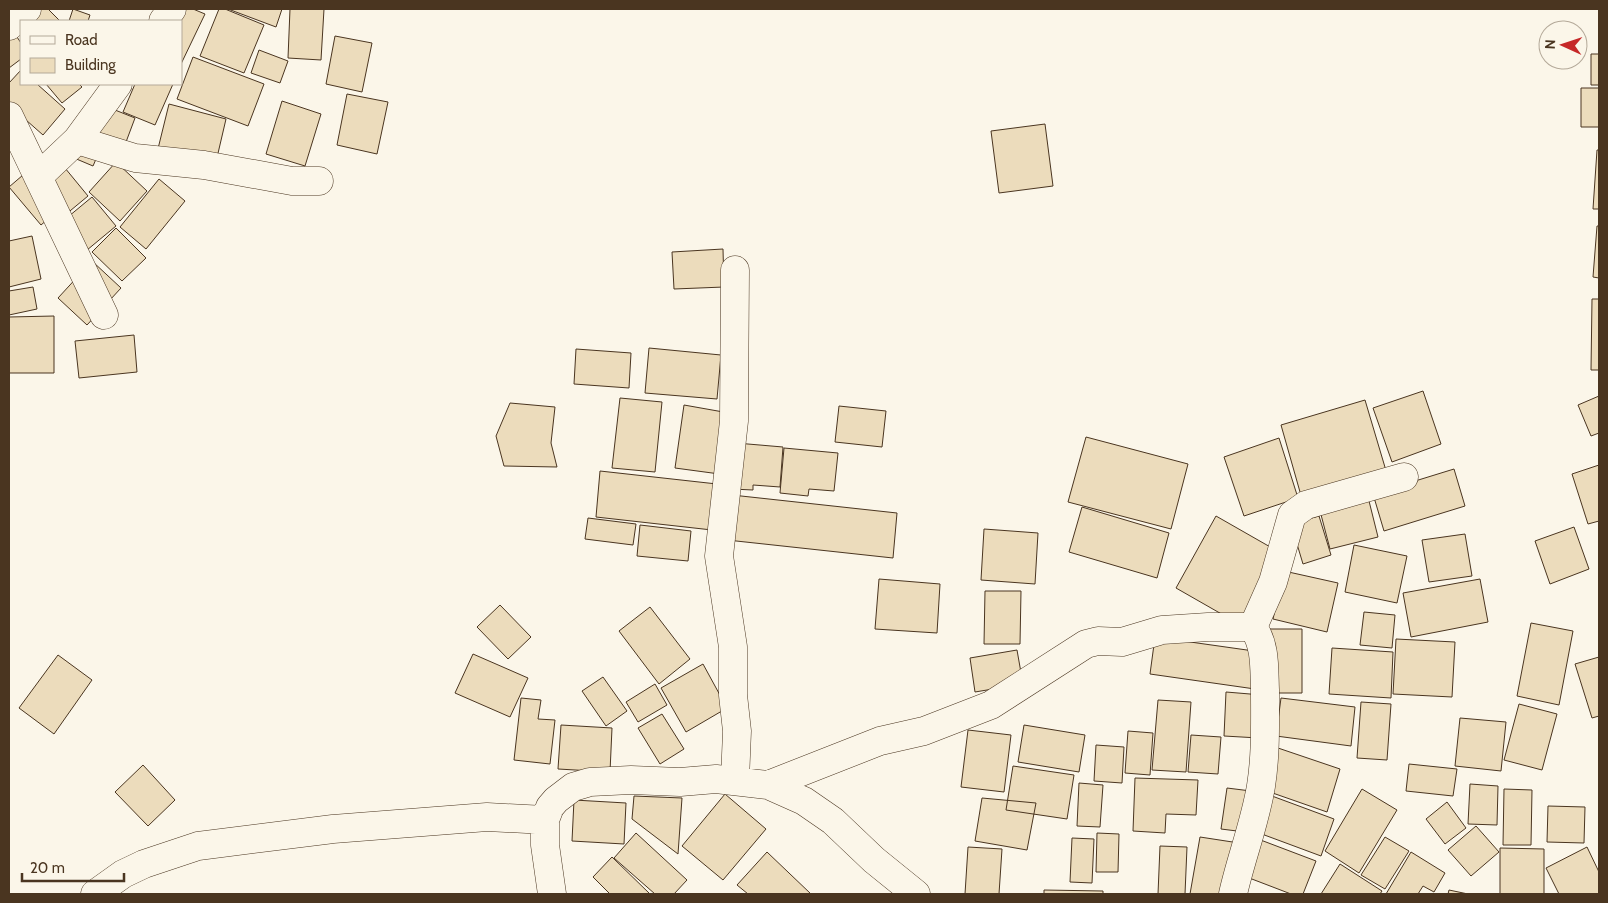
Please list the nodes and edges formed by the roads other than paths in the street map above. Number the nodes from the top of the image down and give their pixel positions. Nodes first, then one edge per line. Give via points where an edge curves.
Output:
1 (27, 9) edge
2 (172, 9) edge
3 (164, 20) edge
4 (9, 26) edge
5 (117, 85) edge
6 (9, 116) edge
7 (77, 140) junction
8 (38, 177) junction
9 (320, 181) dead end
10 (735, 270) dead end
11 (104, 316) dead end
12 (1404, 477) dead end
13 (1253, 627) junction
14 (735, 780) junction
15 (768, 785) junction
16 (545, 820) junction
17 (95, 894) edge
18 (552, 894) edge
19 (916, 894) edge
20 (1233, 894) edge

1 - 4 street
2 - 3 street
5 - 7 street
6 - 8 street
7 - 8 street
7 - 9 street via 135,158 204,165 292,181
8 - 11 street
10 - 14 street via 734,421 719,556 734,647 733,695 738,731
12 - 13 street via 1306,505 1292,515 1273,582
13 - 15 street via 1162,630 1122,642 1086,644 991,706 924,731 880,741
13 - 20 street via 1260,637 1264,656 1265,754 1254,817
14 - 15 street
14 - 16 street via 590,782 564,792 550,807
15 - 19 street via 804,801 833,821
16 - 17 street via 487,817 334,829 198,846 144,864
16 - 18 street

